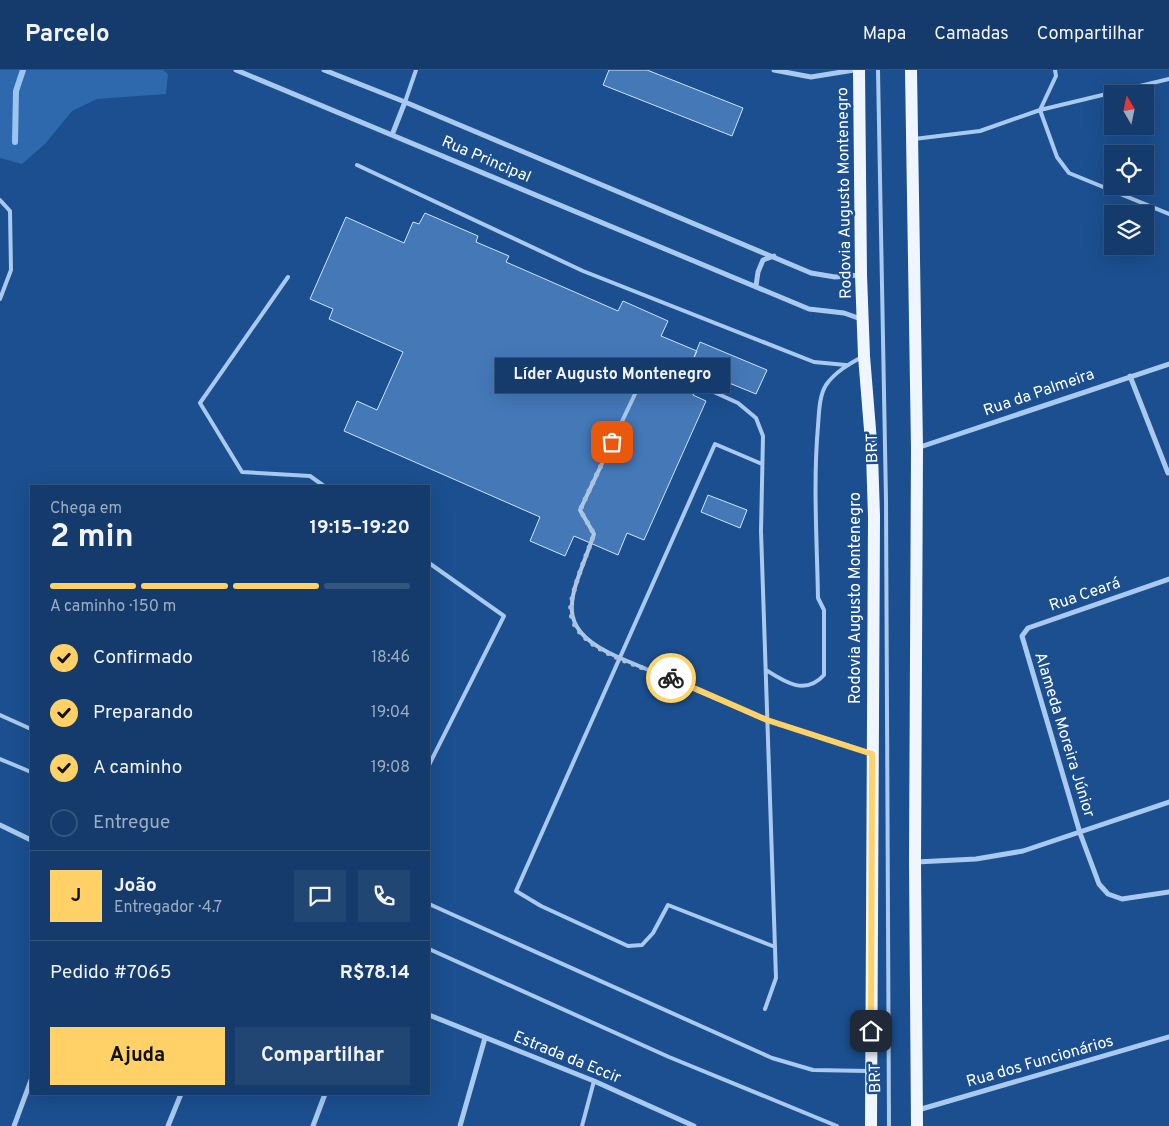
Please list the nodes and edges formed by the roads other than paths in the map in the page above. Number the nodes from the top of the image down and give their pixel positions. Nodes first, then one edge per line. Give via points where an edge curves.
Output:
1 (236, 70) edge
2 (324, 70) edge
3 (416, 70) edge
4 (774, 70) edge
5 (854, 70) edge
6 (859, 70) edge
7 (878, 70) edge
8 (911, 70) edge
9 (1055, 70) edge
10 (1169, 79) edge
11 (405, 102) junction
12 (1040, 110) junction
13 (392, 135) junction
14 (912, 139) junction
15 (357, 165) dead end
16 (0, 200) edge
17 (1169, 214) edge
18 (774, 256) junction
19 (861, 275) junction
20 (288, 277) dead end
21 (756, 286) junction
22 (0, 299) edge
23 (863, 320) junction
24 (864, 356) junction
25 (1169, 364) edge
26 (846, 365) junction
27 (1130, 376) junction
28 (917, 448) junction
29 (762, 464) junction
30 (1168, 473) edge
31 (323, 485) edge
32 (430, 564) edge
33 (1169, 579) edge
34 (1024, 645) joint
35 (620, 658) junction
36 (766, 670) junction
37 (0, 715) edge
38 (767, 720) junction
39 (30, 729) edge
40 (872, 754) junction
41 (0, 759) edge
42 (430, 763) edge
43 (30, 772) edge
44 (1169, 802) edge
45 (0, 825) edge
46 (1080, 833) junction
47 (30, 840) edge
48 (915, 862) junction
49 (1169, 892) edge
50 (430, 904) edge
51 (775, 947) junction
52 (430, 949) edge
53 (765, 1009) dead end
54 (430, 1014) edge
55 (1169, 1037) edge
56 (485, 1038) junction
57 (871, 1071) junction
58 (594, 1081) junction
59 (30, 1083) edge
60 (181, 1095) edge
61 (324, 1095) edge
62 (917, 1110) junction
63 (14, 1126) edge
64 (168, 1126) edge
65 (313, 1126) edge
66 (460, 1126) edge
67 (582, 1126) edge
68 (694, 1126) edge
69 (837, 1126) edge
70 (871, 1126) edge
71 (889, 1126) edge
72 (917, 1126) edge

1 - 13 street, Rua Principal
2 - 11 street, Rua Principal
3 - 11 lane
4 - 5 street via 811,77
6 - 19 main road, Rodovia Augusto Montenegro
7 - 71 lane, BRT via 886,500
8 - 14 main road
9 - 12 lane via 1056,76
10 - 12 lane
11 - 13 street
11 - 18 street, Rua Principal
12 - 14 lane via 980,131
12 - 17 lane via 1057,157 1069,174
13 - 21 street, Rua Principal
14 - 28 main road
15 - 26 lane via 583,271 814,362
16 - 22 lane via 10,211 11,270
18 - 19 street, Rua Principal via 812,273 835,278
18 - 21 street via 763,260
19 - 23 main road, Rodovia Augusto Montenegro
20 - 31 lane via 200,403 242,472 310,476
21 - 23 street, Rua Principal via 810,309 844,313
23 - 24 main road, Rodovia Augusto Montenegro
24 - 26 lane
24 - 40 main road, Rodovia Augusto Montenegro via 873,472
25 - 27 street, Rua da Palmeira
26 - 36 lane via 826,386 820,407 816,455 818,598 824,610 824,675 816,683 797,687
27 - 28 street, Rua da Palmeira
27 - 30 street
28 - 48 main road
29 - 35 lane via 715,444
29 - 35 lane via 763,436 749,410 674,374 644,375 580,510 594,534 571,604 577,629 596,648
29 - 36 lane
32 - 42 lane via 504,616
33 - 34 street, Rua Ceará via 1028,628 1022,636
34 - 46 street, Alameda Moreira Júnior
35 - 38 lane
35 - 51 lane via 516,891 628,946 642,945 653,933 668,905
36 - 38 lane
37 - 39 lane
38 - 40 lane
38 - 51 lane
40 - 57 main road, Rodovia Augusto Montenegro
41 - 43 lane
44 - 46 street, Alameda Moreira Júnior
45 - 47 street
46 - 48 street, Alameda Moreira Júnior via 1023,851 976,860
46 - 49 street, Alameda Moreira Júnior via 1092,869 1108,894 1122,899
48 - 62 main road
50 - 57 lane via 772,1058 813,1070
51 - 53 lane via 776,978
52 - 69 lane via 669,1057
54 - 56 street, Estrada da Eccir
55 - 62 street, Rua dos Funcionários
56 - 58 street, Estrada da Eccir
56 - 66 street
57 - 70 main road, Rodovia Augusto Montenegro
58 - 67 lane
58 - 68 street, Estrada da Eccir
59 - 63 street
60 - 64 street
61 - 65 street
62 - 72 main road

